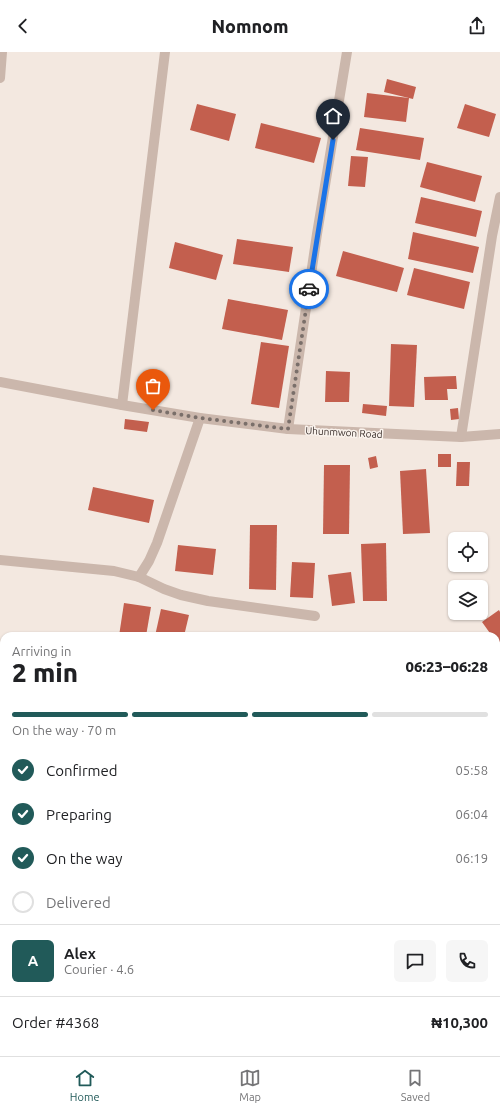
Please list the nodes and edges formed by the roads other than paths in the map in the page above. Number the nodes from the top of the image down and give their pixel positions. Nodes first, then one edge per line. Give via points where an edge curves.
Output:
1 (2, 52) edge
2 (165, 52) edge
3 (347, 52) edge
4 (0, 78) edge
5 (500, 196) edge
6 (0, 382) edge
7 (122, 405) junction
8 (200, 418) junction
9 (288, 429) junction
10 (500, 434) edge
11 (461, 437) junction
12 (0, 560) edge
13 (139, 576) junction
14 (315, 616) dead end

1 - 4 street
2 - 7 street
3 - 9 street
5 - 11 street
6 - 7 street, Uhunmwon Road
7 - 8 street, Uhunmwon Road
8 - 9 street, Uhunmwon Road
8 - 13 street via 157,543
9 - 11 street, Uhunmwon Road
10 - 11 street, Uhunmwon Road
12 - 13 street via 114,571
13 - 14 street via 181,595

